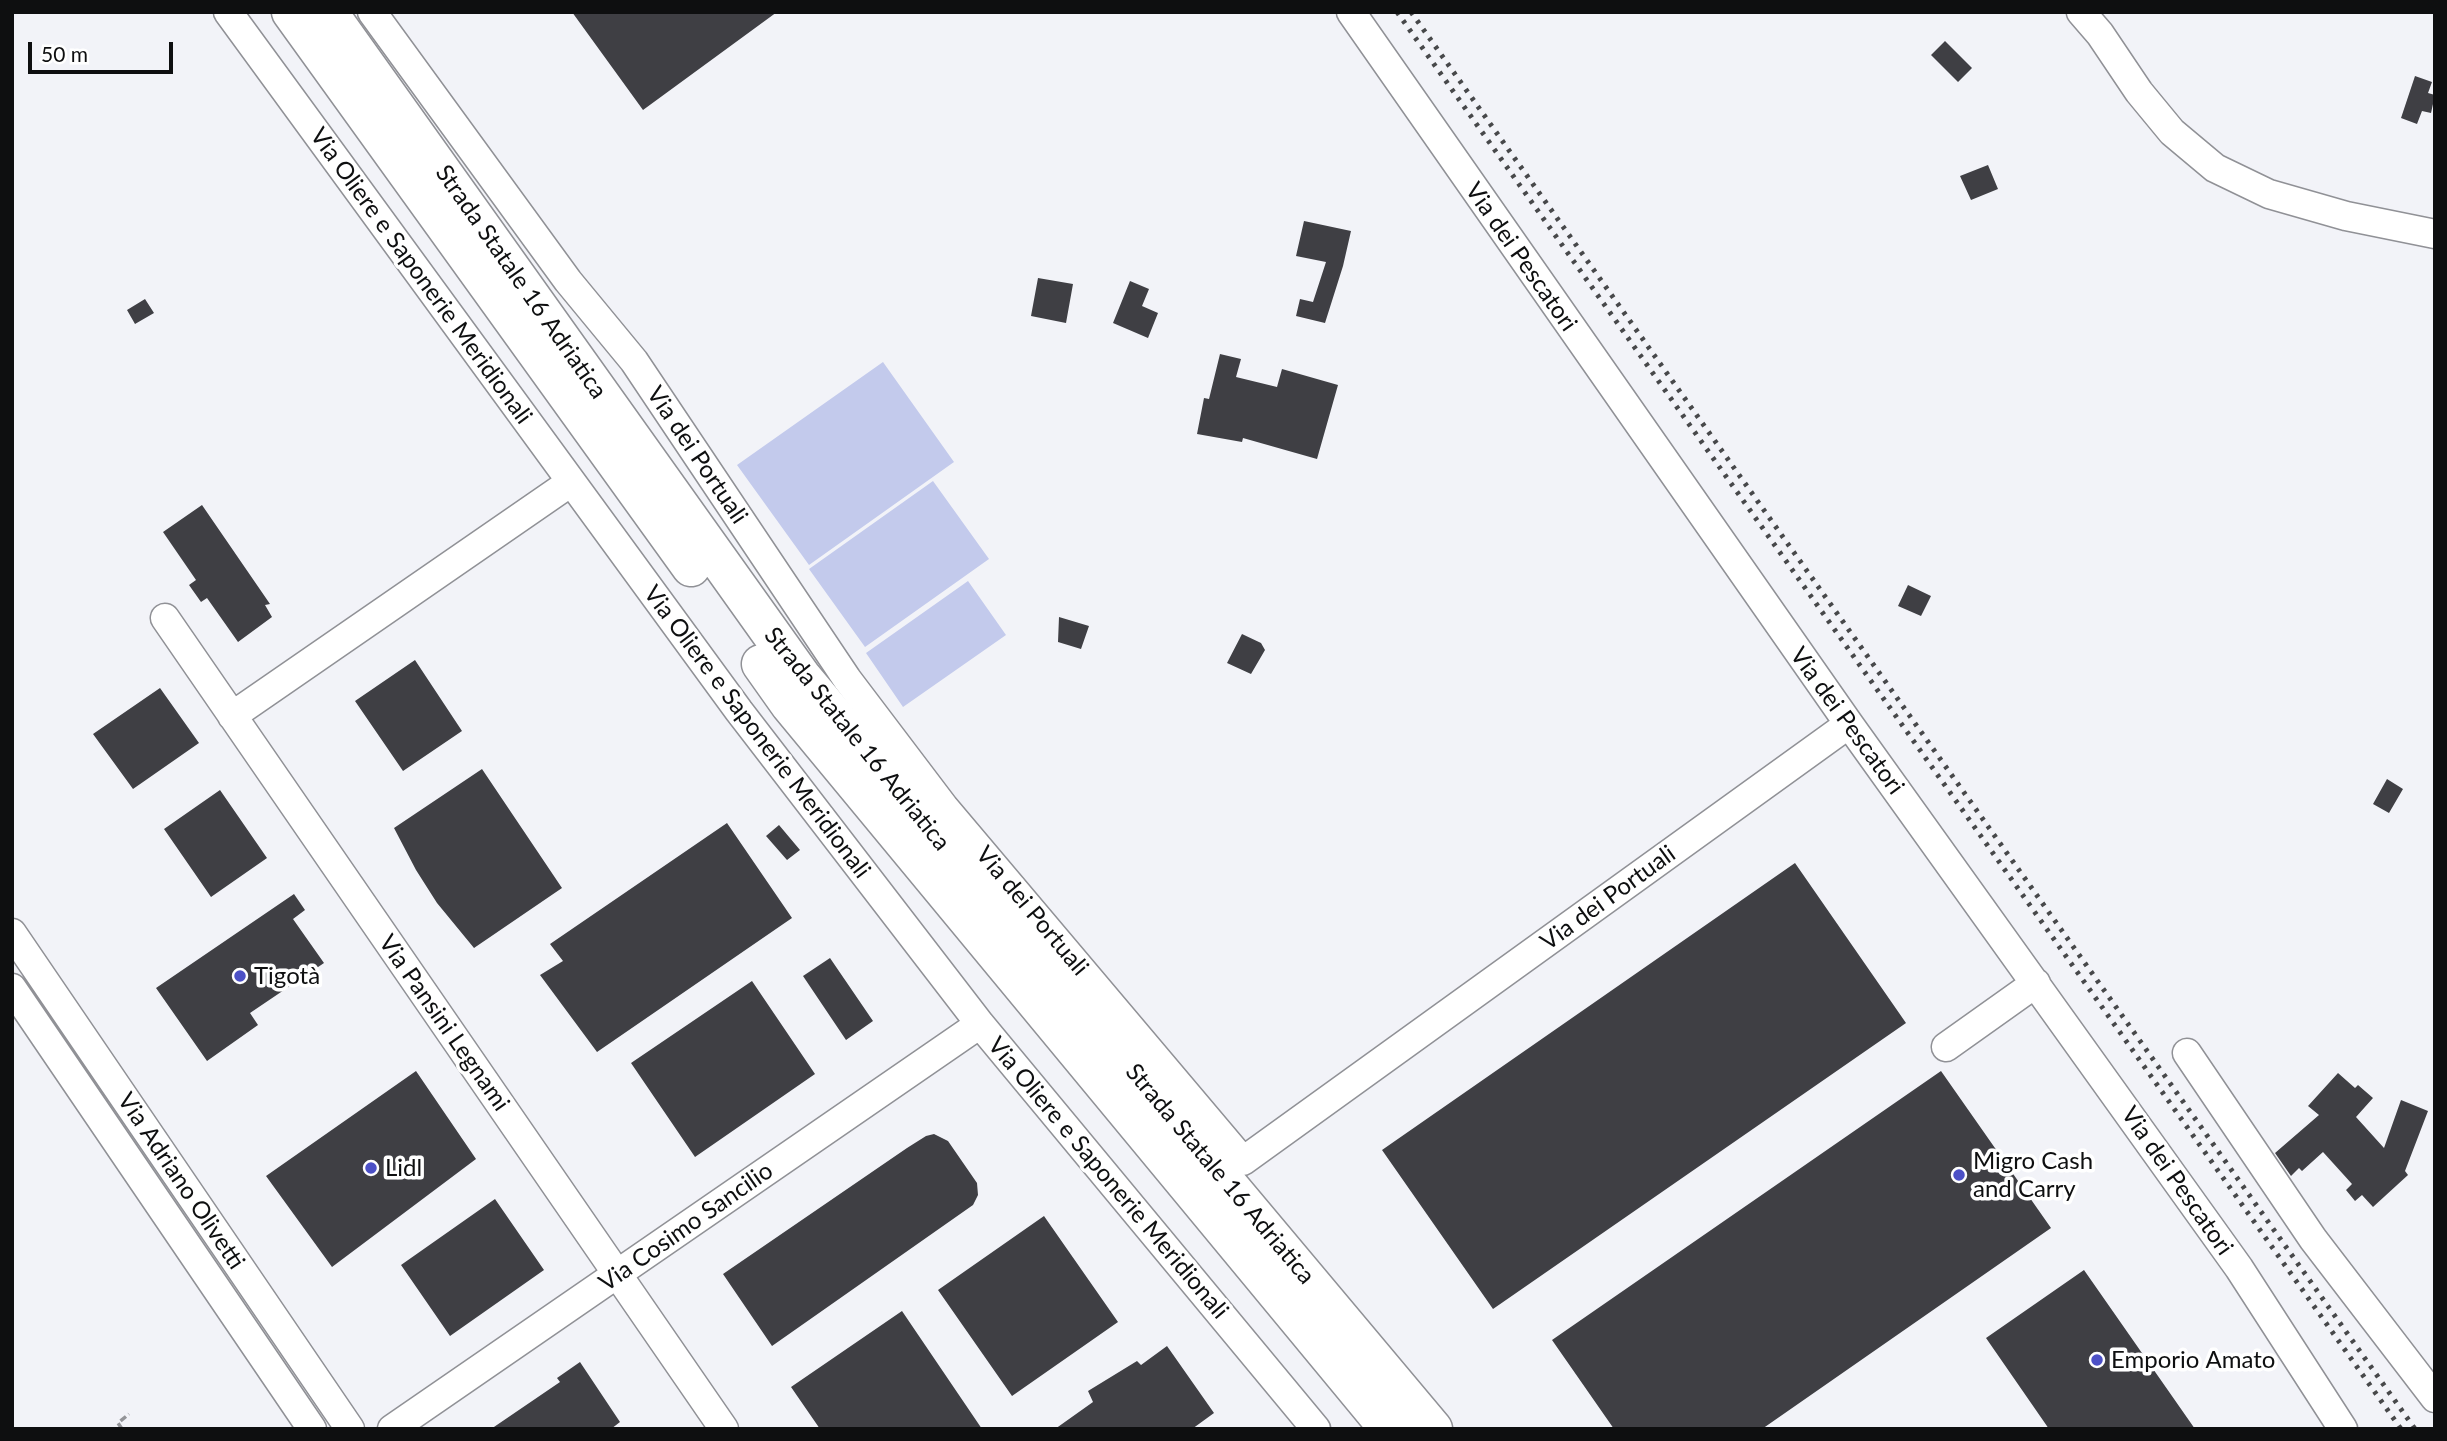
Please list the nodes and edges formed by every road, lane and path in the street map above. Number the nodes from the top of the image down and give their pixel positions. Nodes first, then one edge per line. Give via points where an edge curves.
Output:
1 (228, 12) edge
2 (291, 12) edge
3 (328, 12) edge
4 (372, 12) edge
5 (1351, 12) edge
6 (2081, 12) edge
7 (2435, 234) edge
8 (571, 482) junction
9 (165, 618) dead end
10 (232, 716) junction
11 (1849, 724) junction
12 (12, 933) edge
13 (2036, 983) junction
14 (12, 988) edge
15 (980, 1024) junction
16 (1946, 1047) dead end
17 (2188, 1053) dead end
18 (617, 1275) junction
19 (2314, 1383) junction
20 (2435, 1398) edge
21 (129, 1414) dead end
22 (122, 1429) edge
23 (312, 1429) edge
24 (350, 1429) edge
25 (392, 1429) edge
26 (724, 1429) edge
27 (1316, 1429) edge
28 (1389, 1429) edge
29 (1433, 1429) edge
30 (2343, 1429) edge
31 (2364, 1429) edge

1 - 8 street, Via Oliere e Saponerie Meridionali
2 - 28 highway, Strada Statale 16 Adriatica via 790,705
3 - 29 highway, Strada Statale 16 Adriatica via 802,677
4 - 11 street, Via dei Portuali via 568,281 634,361 847,679 927,785 1243,1161
5 - 11 street, Via dei Pescatori
6 - 7 street via 2172,132 2215,168 2269,194
8 - 10 street
8 - 15 street, Via Oliere e Saponerie Meridionali via 739,711
9 - 10 street, Via Pansini Legnami
10 - 18 street, Via Pansini Legnami
11 - 13 street, Via dei Pescatori
12 - 24 street, Via Adriano Olivetti
13 - 16 street
13 - 19 street, Via dei Pescatori via 2239,1268
14 - 23 street, Via Adriano Olivetti
15 - 18 street, Via Cosimo Sancilio
15 - 27 street, Via Oliere e Saponerie Meridionali
17 - 20 street via 2313,1239
18 - 25 street, Via Cosimo Sancilio
18 - 26 street, Via Pansini Legnami
19 - 30 street, Via dei Pescatori
19 - 31 street
21 - 22 path via 118,1423

